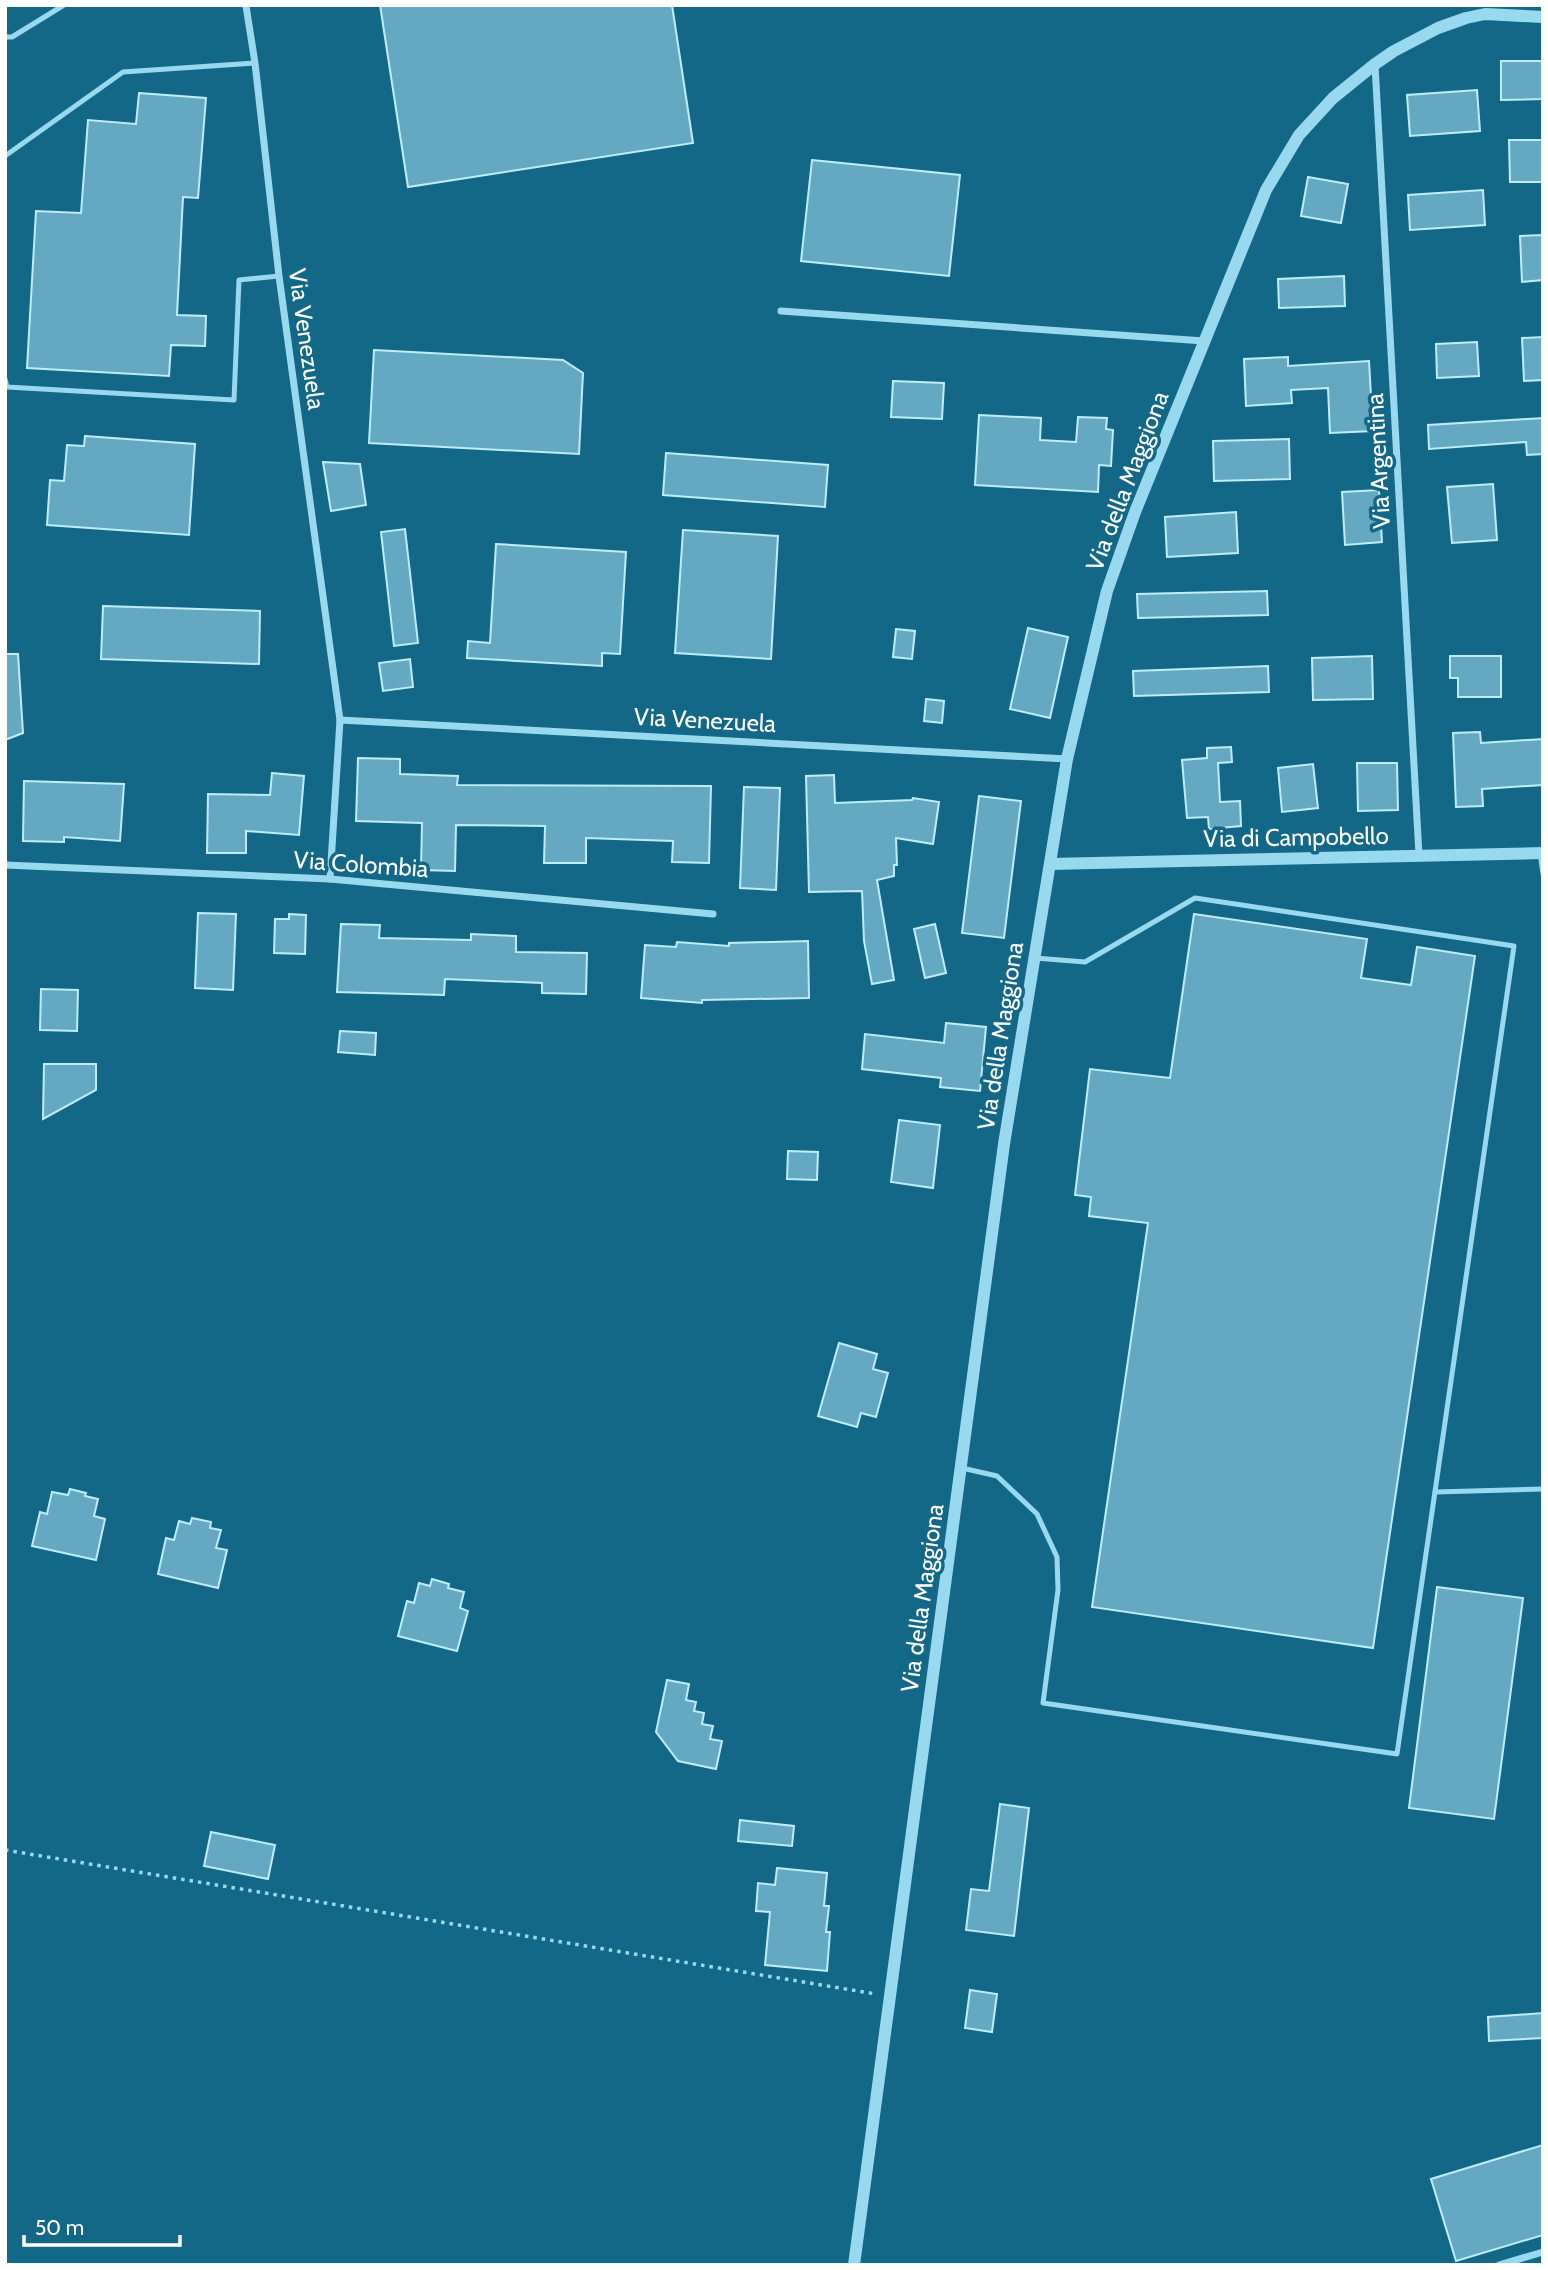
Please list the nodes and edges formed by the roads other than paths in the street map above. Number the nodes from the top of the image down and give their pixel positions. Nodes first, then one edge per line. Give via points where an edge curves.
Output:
1 (64, 5) edge
2 (246, 6) edge
3 (1543, 17) edge
4 (5, 37) edge
5 (255, 63) junction
6 (1375, 64) junction
7 (5, 156) edge
8 (279, 276) junction
9 (781, 311) dead end
10 (1204, 341) junction
11 (5, 379) edge
12 (340, 720) junction
13 (1067, 759) junction
14 (1541, 853) edge
15 (1419, 855) junction
16 (1049, 864) junction
17 (5, 865) edge
18 (1543, 874) edge
19 (330, 879) junction
20 (713, 914) dead end
21 (1034, 958) junction
22 (962, 1468) junction
23 (1543, 1489) edge
24 (1435, 1492) junction
25 (1543, 2252) edge
26 (854, 2265) edge
27 (1499, 2265) edge

1 - 4 lane
2 - 5 street, Via Venezuela
3 - 6 street, Via della Maggiona via 1485,14 1454,21
5 - 7 lane via 123,72
5 - 8 street, Via Venezuela
6 - 10 street, Via della Maggiona via 1298,135 1266,190
6 - 15 street, Via Argentina
8 - 11 lane via 239,280 234,400 7,387
8 - 12 street, Via Venezuela
9 - 10 street
10 - 13 street, Via della Maggiona via 1113,574
12 - 13 street, Via Venezuela
12 - 19 street, Via Venezuela
13 - 16 street, Via della Maggiona
14 - 15 street, Via di Campobello
14 - 18 lane
15 - 16 street, Via di Campobello
16 - 21 street, Via della Maggiona
17 - 19 street, Via Colombia
19 - 20 street, Via Colombia
21 - 22 street, Via della Maggiona via 1004,1144
21 - 24 lane via 1085,962 1195,898 1514,946
22 - 24 lane via 997,1476 1037,1514 1057,1557 1058,1590 1043,1703 1397,1754
22 - 26 street, Via della Maggiona
23 - 24 lane
25 - 27 street

